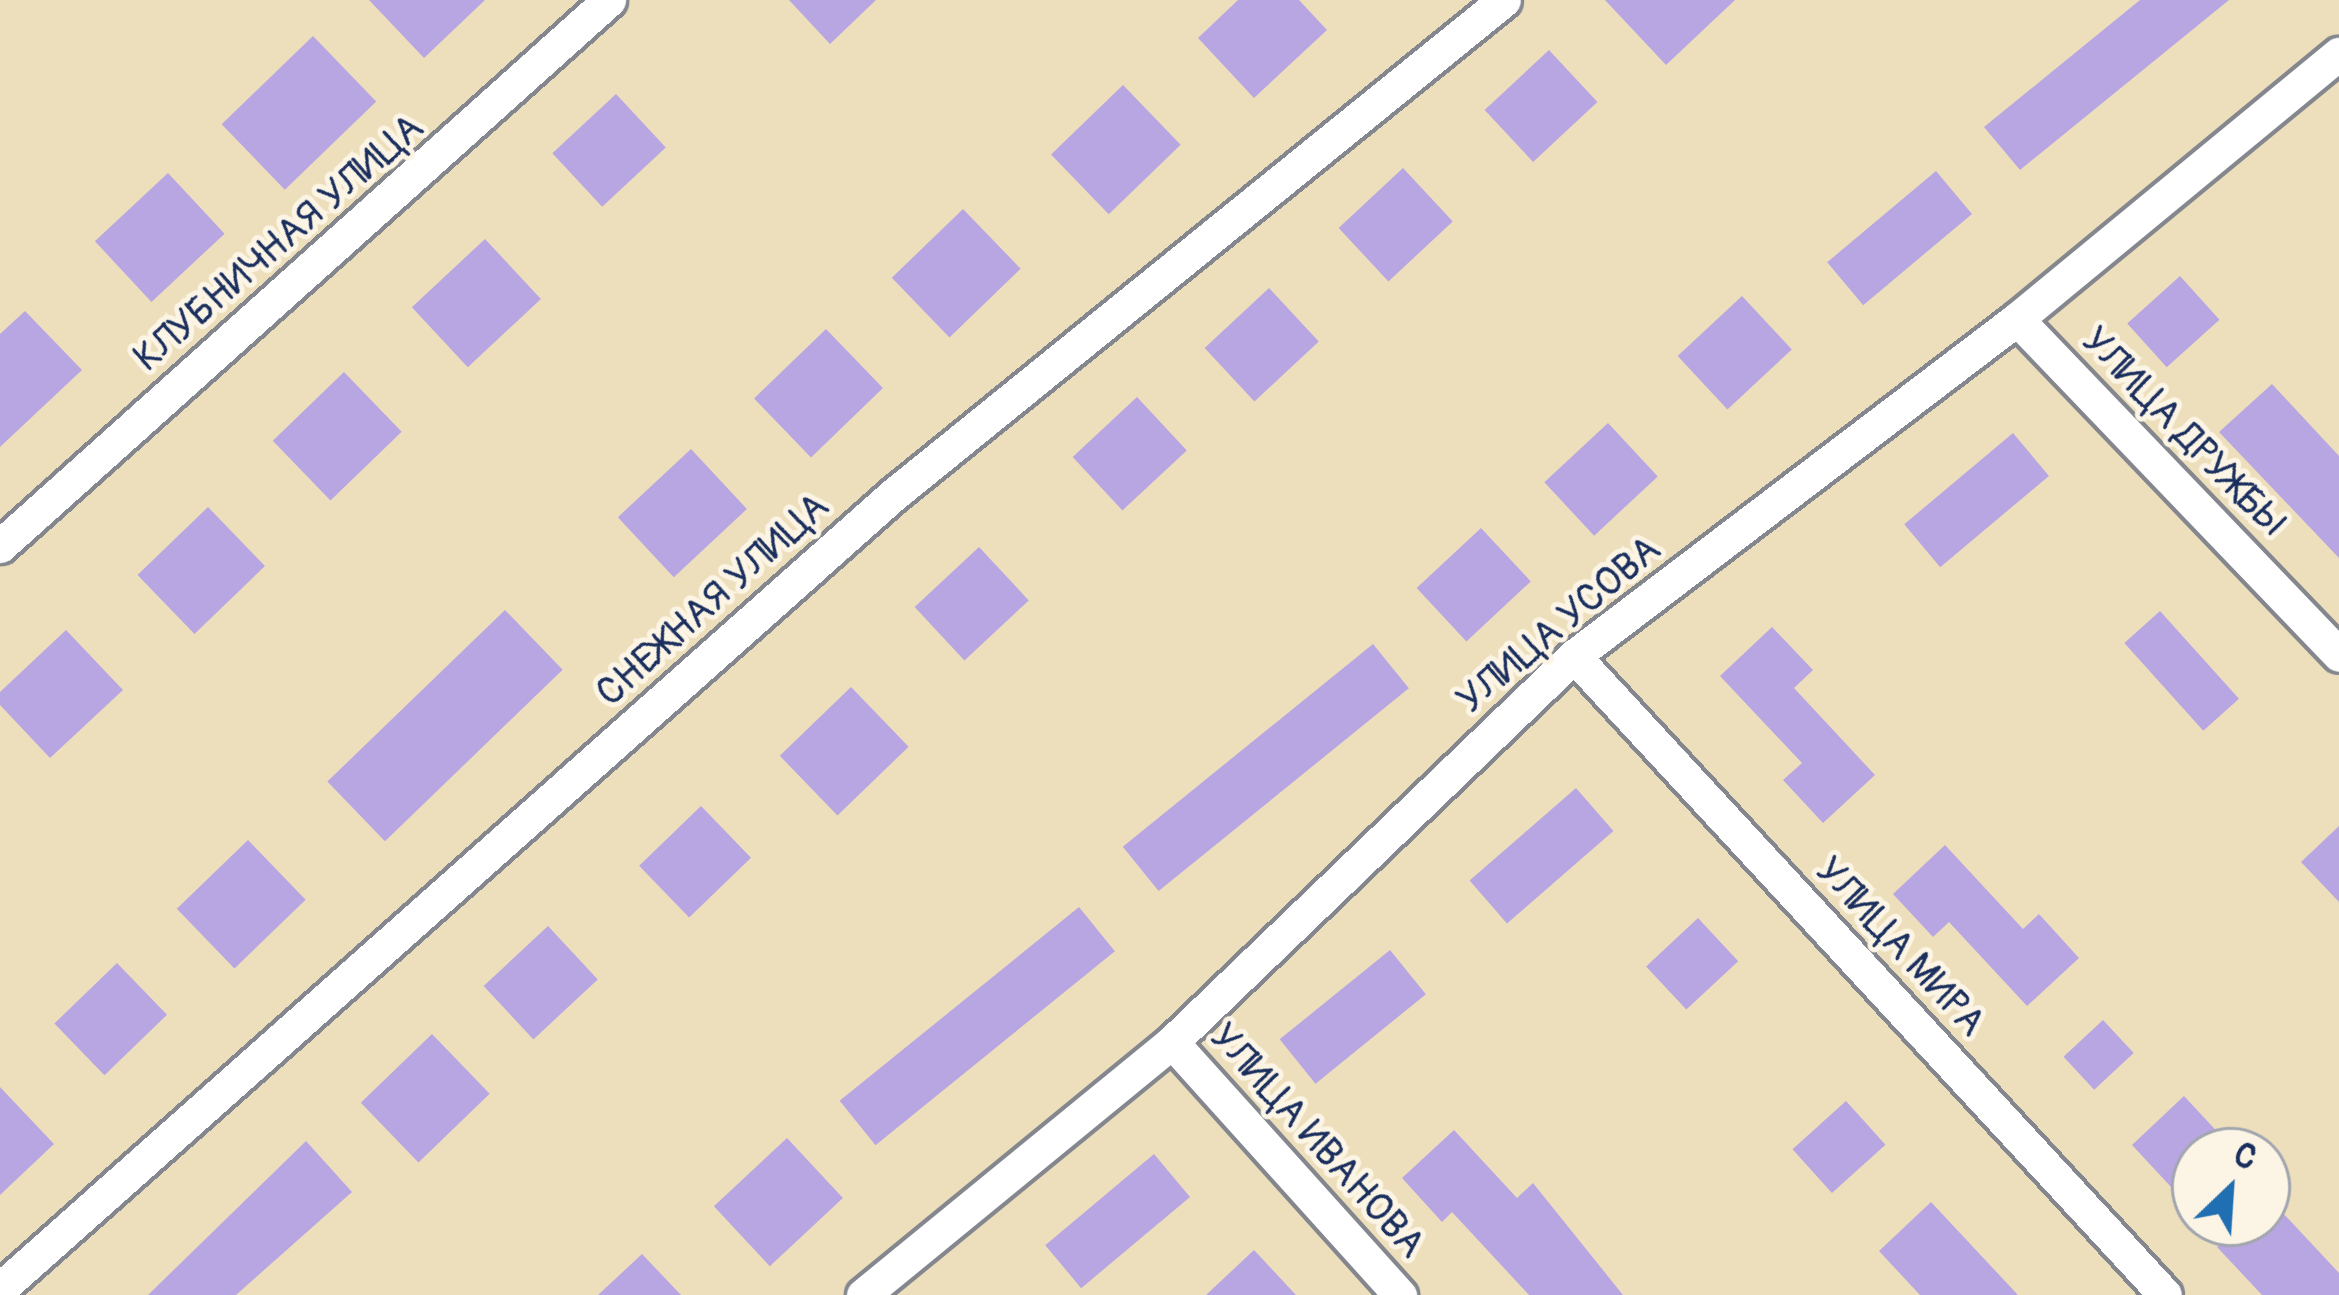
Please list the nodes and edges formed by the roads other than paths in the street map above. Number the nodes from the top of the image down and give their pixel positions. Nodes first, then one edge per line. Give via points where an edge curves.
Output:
1 (609, 0) edge
2 (1504, 0) edge
3 (2339, 54) edge
4 (2017, 320) junction
5 (0, 546) edge
6 (2339, 655) edge
7 (1574, 656) junction
8 (1172, 1042) junction
9 (0, 1289) edge
10 (863, 1295) edge
11 (1400, 1295) edge
12 (2165, 1295) edge

1 - 5 street, КЛУБНИЧНАЯ УЛИЦА
2 - 9 street, СНЕЖНАЯ УЛИЦА via 893,495
3 - 4 street, УЛИЦА УСОВА
4 - 6 street, УЛИЦА ДРУЖБЫ
4 - 7 street, УЛИЦА УСОВА
7 - 8 street, УЛИЦА УСОВА
7 - 12 street, УЛИЦА МИРА
8 - 10 street, УЛИЦА УСОВА
8 - 11 street, УЛИЦА ИВАНОВА

